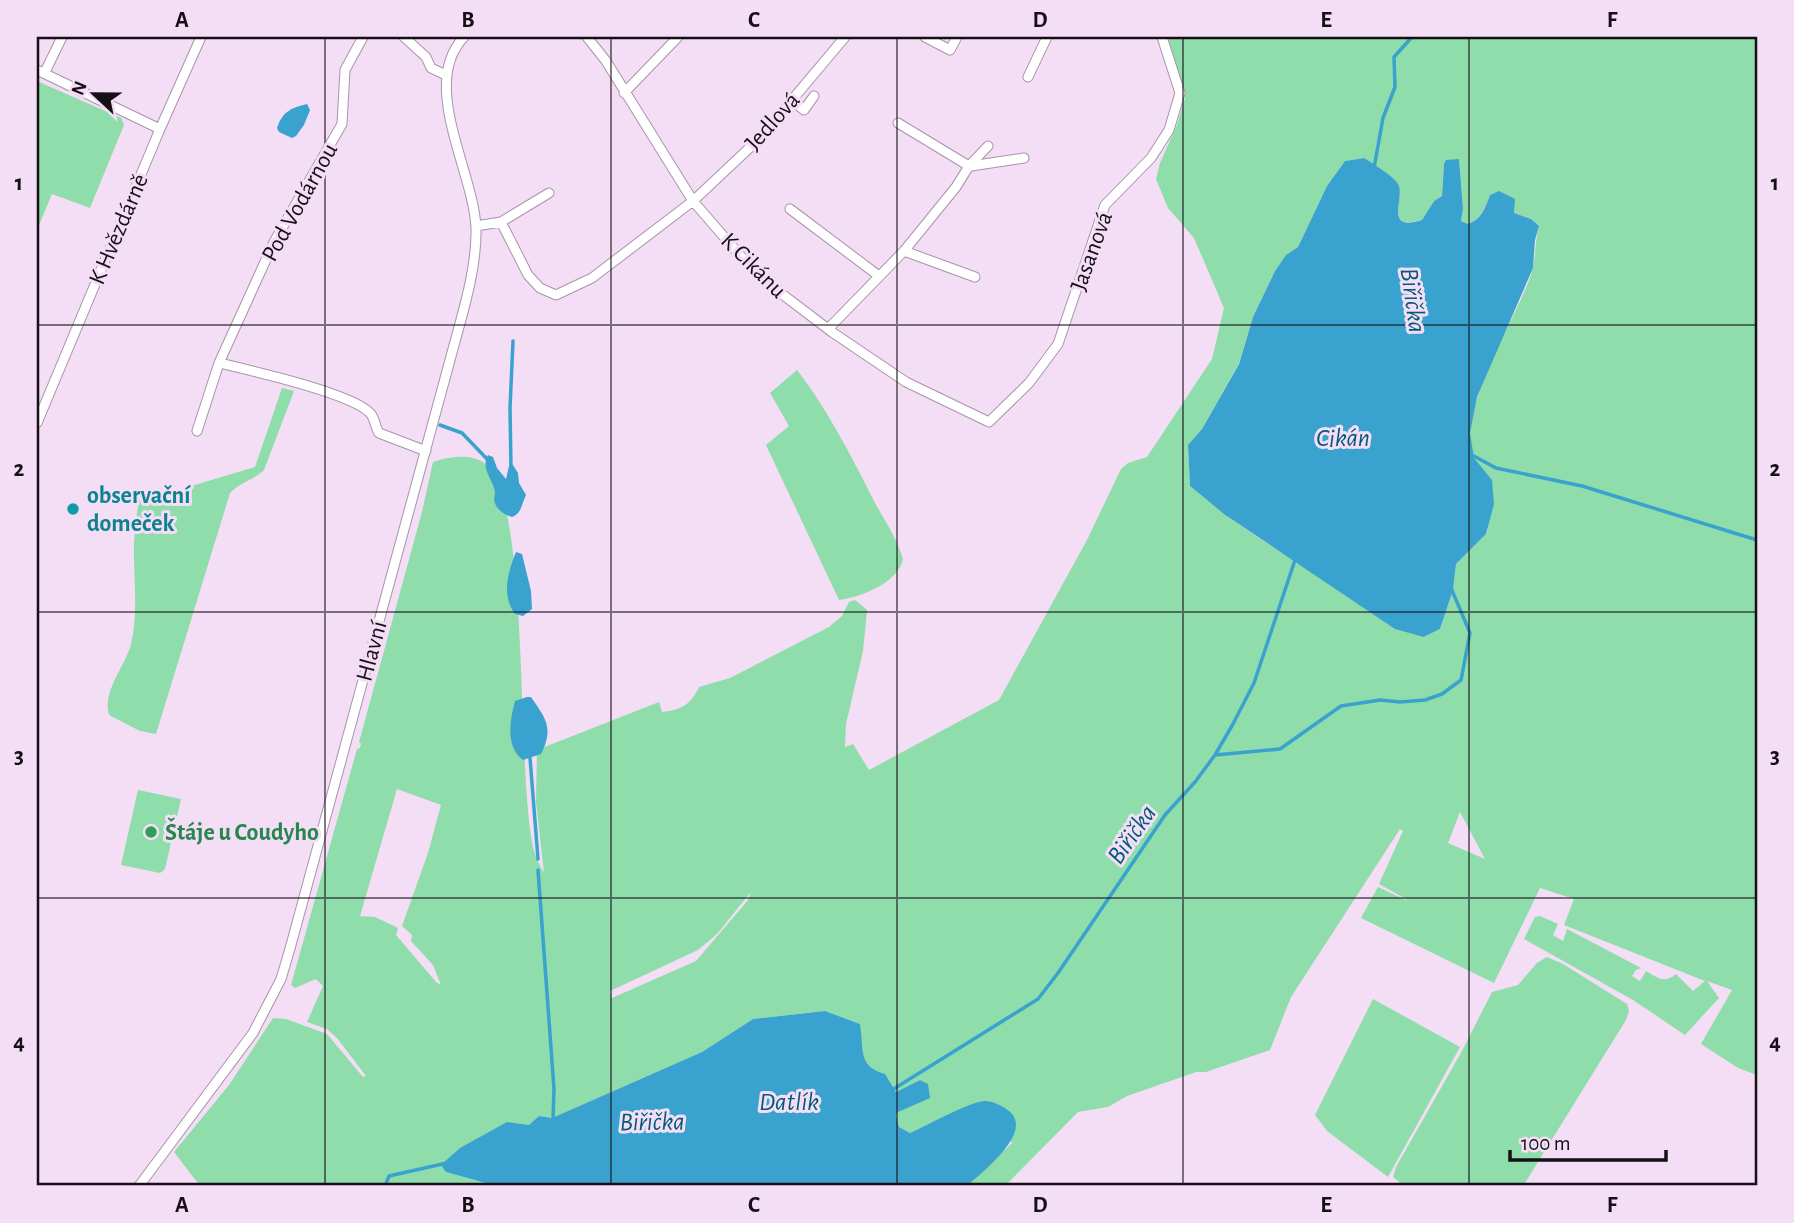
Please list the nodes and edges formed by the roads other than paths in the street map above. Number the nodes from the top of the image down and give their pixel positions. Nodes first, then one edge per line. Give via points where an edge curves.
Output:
1 (62, 37) edge
2 (201, 37) edge
3 (363, 37) edge
4 (404, 37) edge
5 (464, 37) edge
6 (587, 37) edge
7 (678, 37) edge
8 (845, 37) edge
9 (925, 37) edge
10 (957, 37) edge
11 (1047, 37) edge
12 (1162, 37) edge
13 (41, 71) edge
14 (446, 75) junction
15 (1028, 77) dead end
16 (624, 93) junction
17 (814, 96) dead end
18 (792, 100) junction
19 (898, 124) dead end
20 (160, 129) junction
21 (988, 146) dead end
22 (1024, 158) dead end
23 (969, 166) junction
24 (550, 193) dead end
25 (693, 201) junction
26 (790, 209) dead end
27 (501, 222) junction
28 (476, 226) junction
29 (904, 251) junction
30 (879, 276) junction
31 (975, 277) dead end
32 (828, 329) junction
33 (219, 363) junction
34 (37, 422) edge
35 (989, 422) joint
36 (197, 431) dead end
37 (426, 451) junction
38 (139, 1186) edge

1 - 13 street
2 - 20 street, K Hvězdárně
3 - 33 street, Pod Vodárnou via 345,70 342,124 274,242
4 - 14 street via 431,68
5 - 14 street, Hlavní via 448,61
6 - 16 street, K Cikánu
7 - 16 street
8 - 18 street, Jedlová
9 - 10 street via 950,50
11 - 15 street
12 - 35 street, Jasanová via 1180,93 1169,130 1151,159 1105,205 1058,344 1029,383
13 - 20 street
14 - 28 street, Hlavní via 450,114
16 - 25 street, K Cikánu
17 - 18 street via 804,110
18 - 25 street, Jedlová via 760,138
19 - 23 street
20 - 34 street, K Hvězdárně
21 - 23 street
22 - 23 street
23 - 29 street
24 - 27 street
25 - 27 street, Jedlová via 592,278 556,295 540,288 528,275
25 - 32 street, K Cikánu via 757,275
26 - 30 street
27 - 28 street
28 - 37 street, Hlavní via 474,262
29 - 30 street
29 - 31 street
30 - 32 street
32 - 35 street, K Cikánu via 906,382
33 - 36 street, Pod Vodárnou
33 - 37 street via 285,379 356,404 370,412 379,433
37 - 38 street, Hlavní via 281,979 253,1033

